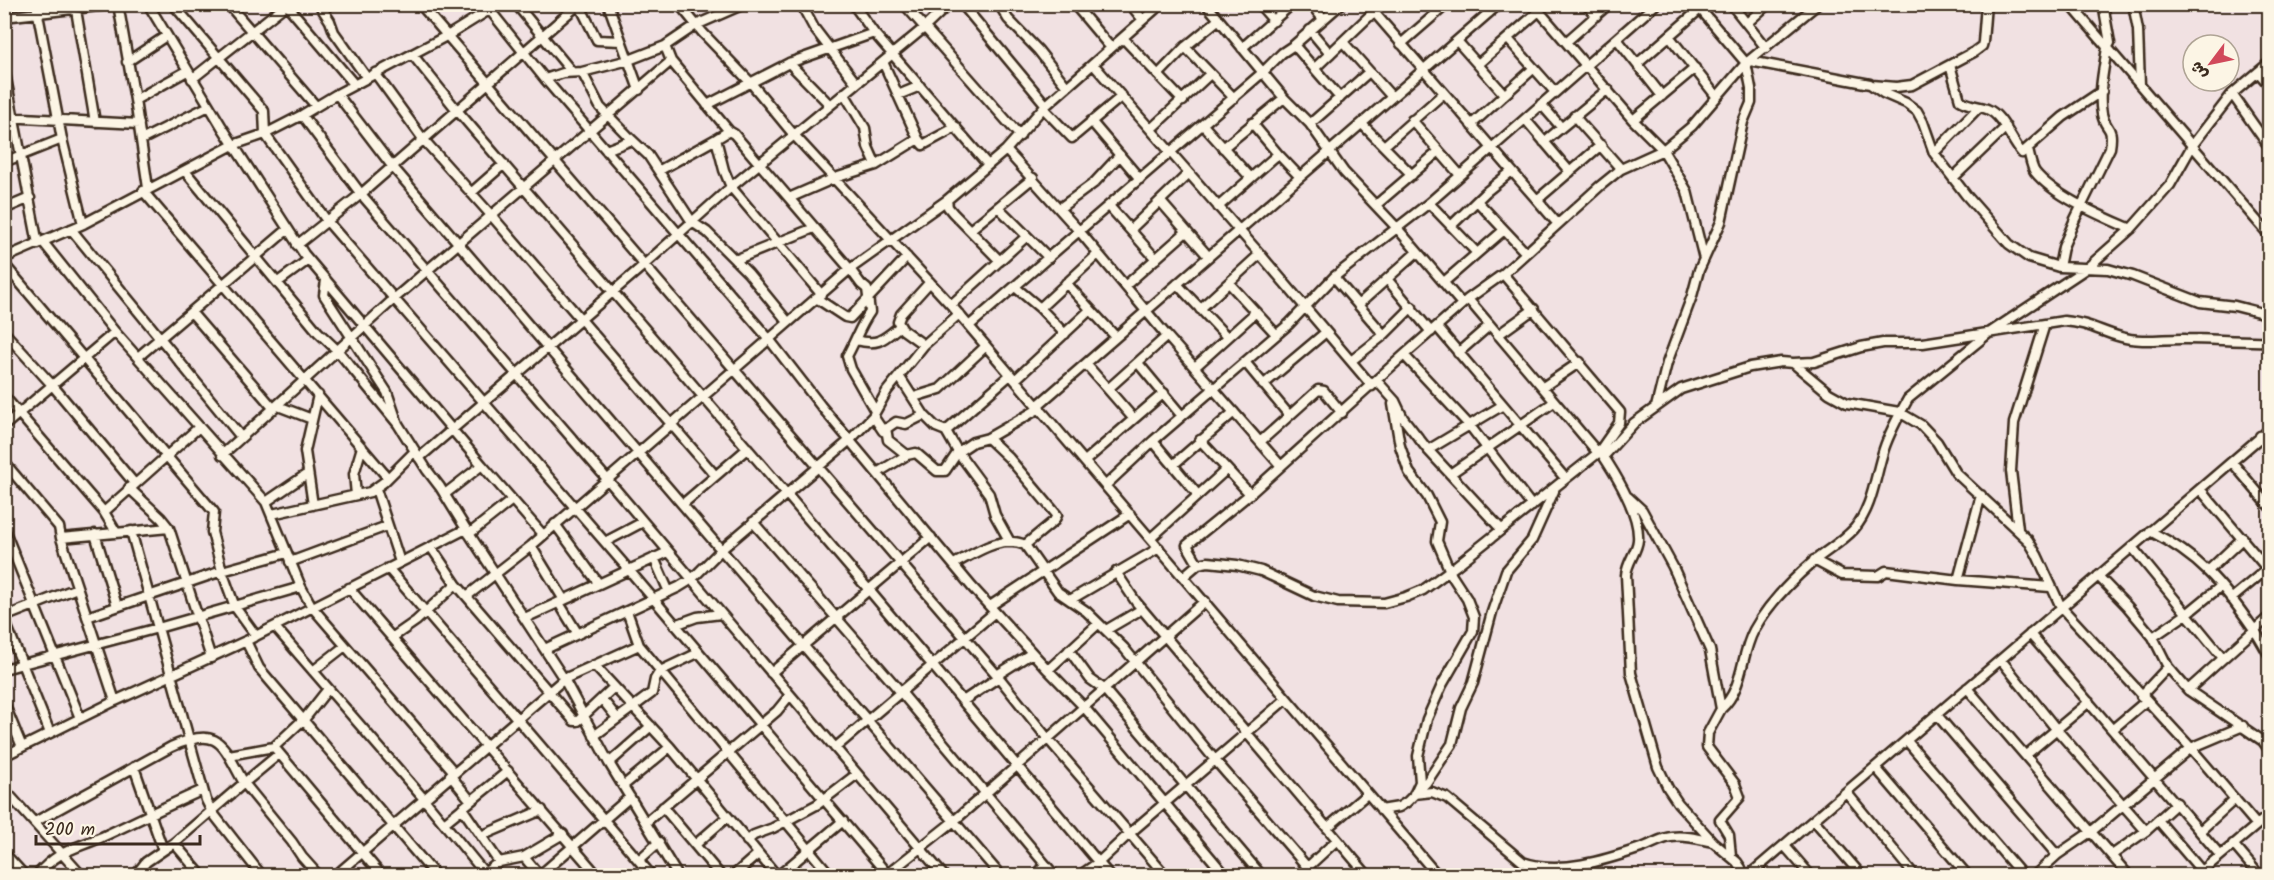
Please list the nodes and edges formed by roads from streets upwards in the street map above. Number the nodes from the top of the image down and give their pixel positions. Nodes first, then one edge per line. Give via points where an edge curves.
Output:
1 (117, 4) edge
2 (148, 4) edge
3 (173, 4) edge
4 (228, 4) edge
5 (319, 4) edge
6 (420, 4) edge
7 (516, 4) edge
8 (608, 4) edge
9 (679, 4) edge
10 (744, 4) edge
11 (801, 4) edge
12 (853, 4) edge
13 (904, 4) edge
14 (949, 4) edge
15 (962, 4) edge
16 (999, 4) edge
17 (1074, 4) edge
18 (1130, 4) edge
19 (1161, 4) edge
20 (1206, 4) edge
21 (1259, 4) edge
22 (1292, 4) edge
23 (1311, 4) edge
24 (1341, 4) edge
25 (1367, 4) edge
26 (1382, 4) edge
27 (1428, 4) edge
28 (1447, 4) edge
29 (1480, 4) edge
30 (1499, 4) edge
31 (1586, 4) edge
32 (1609, 4) edge
33 (1656, 4) edge
34 (1731, 4) edge
35 (1768, 4) edge
36 (1818, 4) edge
37 (1986, 4) edge
38 (2070, 4) edge
39 (2103, 4) edge
40 (2133, 4) edge
41 (286, 5) edge
42 (75, 7) edge
43 (487, 7) edge
44 (572, 7) edge
45 (1698, 7) edge
46 (1536, 8) edge
47 (1645, 8) edge
48 (37, 9) edge
49 (1489, 13) junction
50 (1375, 14) junction
51 (1436, 14) junction
52 (1596, 16) junction
53 (4, 17) edge
54 (1323, 19) junction
55 (1143, 20) junction
56 (1218, 20) junction
57 (1274, 21) junction
58 (1747, 23) junction
59 (696, 25) junction
60 (924, 28) junction
61 (1310, 30) junction
62 (250, 31) junction
63 (874, 33) junction
64 (447, 35) junction
65 (543, 35) junction
66 (166, 36) junction
67 (1669, 36) junction
68 (1123, 38) junction
69 (1508, 39) junction
70 (1617, 39) junction
71 (621, 41) junction
72 (1457, 41) junction
73 (1342, 42) junction
74 (1566, 42) junction
75 (1401, 44) junction
76 (1294, 45) junction
77 (666, 46) junction
78 (1185, 47) junction
79 (1111, 48) junction
80 (1242, 48) junction
81 (1766, 48) junction
82 (2107, 48) junction
83 (829, 49) junction
84 (524, 52) junction
85 (412, 54) junction
86 (893, 54) junction
87 (1330, 54) junction
88 (218, 58) junction
89 (629, 60) junction
90 (671, 61) junction
91 (127, 62) junction
92 (883, 62) junction
93 (1748, 62) junction
94 (2270, 62) edge
95 (789, 63) junction
96 (1093, 64) junction
97 (1478, 64) junction
98 (1637, 64) junction
99 (1586, 65) junction
100 (1950, 65) junction
101 (4, 68) edge
102 (1315, 68) junction
103 (1534, 68) junction
104 (1695, 68) junction
105 (1424, 70) junction
106 (572, 72) junction
107 (582, 72) junction
108 (1370, 72) junction
109 (2258, 72) junction
110 (1262, 73) junction
111 (1210, 74) junction
112 (189, 75) junction
113 (371, 75) junction
114 (1158, 75) junction
115 (544, 79) junction
116 (489, 83) junction
117 (751, 83) junction
118 (856, 83) junction
119 (354, 84) junction
120 (1870, 84) junction
121 (2139, 85) junction
122 (920, 86) junction
123 (2270, 86) edge
124 (1067, 87) junction
125 (1608, 89) junction
126 (639, 90) junction
127 (2102, 91) junction
128 (1555, 92) junction
129 (844, 93) junction
130 (1444, 93) junction
131 (337, 94) junction
132 (1504, 94) junction
133 (2232, 94) junction
134 (898, 95) junction
135 (1122, 96) junction
136 (1662, 96) junction
137 (1716, 96) junction
138 (1392, 97) junction
139 (1234, 98) junction
140 (1284, 98) junction
141 (1340, 98) junction
142 (135, 100) junction
143 (1183, 101) junction
144 (1541, 104) junction
145 (707, 105) junction
146 (830, 105) junction
147 (209, 106) junction
148 (316, 106) junction
149 (1044, 106) junction
150 (1978, 108) junction
151 (456, 109) junction
152 (302, 115) junction
153 (609, 115) junction
154 (1574, 116) junction
155 (9, 117) edge
156 (1525, 119) junction
157 (59, 120) junction
158 (1412, 120) junction
159 (1634, 120) junction
160 (1091, 121) junction
161 (95, 122) junction
162 (1252, 123) junction
163 (139, 124) junction
164 (1310, 124) junction
165 (1362, 124) junction
166 (1203, 125) junction
167 (1471, 125) junction
168 (956, 127) junction
169 (1561, 127) junction
170 (2006, 127) junction
171 (1151, 129) junction
172 (729, 131) junction
173 (590, 132) junction
174 (265, 134) junction
175 (794, 135) junction
176 (1020, 136) junction
177 (423, 139) junction
178 (716, 139) junction
179 (918, 139) junction
180 (62, 140) junction
181 (141, 140) junction
182 (632, 140) junction
183 (1544, 142) junction
184 (233, 145) junction
185 (1601, 145) junction
186 (1384, 146) junction
187 (2192, 146) junction
188 (1223, 148) junction
189 (2270, 148) edge
190 (1492, 149) junction
191 (606, 150) junction
192 (1006, 150) junction
193 (1663, 150) junction
194 (2028, 150) junction
195 (1330, 151) junction
196 (1438, 152) junction
197 (1171, 153) junction
198 (1934, 153) junction
199 (1278, 154) junction
200 (1120, 155) junction
201 (20, 156) junction
202 (556, 161) junction
203 (4, 162) edge
204 (760, 163) junction
205 (504, 164) junction
206 (876, 165) junction
207 (988, 165) junction
208 (392, 166) junction
209 (1621, 169) junction
210 (660, 170) junction
211 (184, 171) junction
212 (1512, 171) junction
213 (1570, 172) junction
214 (1188, 174) junction
215 (1412, 175) junction
216 (1460, 175) junction
217 (1250, 177) junction
218 (1300, 177) junction
219 (835, 178) junction
220 (1033, 178) junction
221 (1953, 178) junction
222 (1140, 179) junction
223 (731, 187) junction
224 (524, 188) junction
225 (146, 190) junction
226 (471, 193) junction
227 (361, 194) junction
228 (30, 198) junction
229 (789, 198) junction
230 (947, 200) junction
231 (1537, 200) junction
232 (1477, 201) junction
233 (1161, 202) junction
234 (1429, 203) junction
235 (2082, 205) junction
236 (1109, 206) junction
237 (1376, 206) junction
238 (1218, 207) junction
239 (999, 208) junction
240 (1060, 208) junction
241 (4, 209) edge
242 (491, 215) junction
243 (327, 221) junction
244 (692, 222) junction
245 (1557, 223) junction
246 (83, 224) junction
247 (1450, 226) junction
248 (814, 228) junction
249 (1397, 228) junction
250 (71, 229) junction
251 (1131, 229) junction
252 (2131, 229) junction
253 (287, 230) junction
254 (970, 230) junction
255 (1239, 230) junction
256 (1504, 230) junction
257 (1080, 232) junction
258 (1186, 232) junction
259 (679, 234) junction
260 (1027, 236) junction
261 (2270, 236) edge
262 (891, 240) junction
263 (40, 243) junction
264 (459, 243) junction
265 (778, 243) junction
266 (297, 244) junction
267 (4, 246) edge
268 (1417, 252) junction
269 (1526, 253) junction
270 (1098, 254) junction
271 (1260, 254) junction
272 (1477, 254) junction
273 (255, 256) junction
274 (1208, 256) junction
275 (7, 257) edge
276 (907, 257) junction
277 (1049, 258) junction
278 (1156, 259) junction
279 (308, 260) junction
280 (735, 260) junction
281 (1704, 260) junction
282 (1000, 261) junction
283 (4, 264) edge
284 (644, 265) junction
285 (2059, 267) junction
286 (2087, 268) junction
287 (850, 269) junction
288 (427, 271) junction
289 (1503, 273) junction
290 (1334, 277) junction
291 (1387, 279) junction
292 (326, 280) junction
293 (278, 282) junction
294 (930, 282) junction
295 (1229, 282) junction
296 (1444, 282) junction
297 (223, 284) junction
298 (1066, 284) junction
299 (1177, 284) junction
300 (1125, 286) junction
301 (1016, 287) junction
302 (613, 292) junction
303 (818, 296) junction
304 (870, 297) junction
305 (395, 298) junction
306 (1465, 302) junction
307 (951, 305) junction
308 (1358, 305) junction
309 (1412, 307) junction
310 (1041, 308) junction
311 (1305, 308) junction
312 (1200, 309) junction
313 (1534, 309) junction
314 (1090, 310) junction
315 (1147, 310) junction
316 (191, 312) junction
317 (1256, 312) junction
318 (959, 314) junction
319 (2270, 315) edge
320 (581, 319) junction
321 (788, 322) junction
322 (2045, 324) junction
323 (1490, 325) junction
324 (900, 326) junction
325 (969, 326) junction
326 (364, 327) junction
327 (1434, 329) junction
328 (4, 332) edge
329 (115, 332) junction
330 (1326, 332) junction
331 (1989, 333) junction
332 (1065, 334) junction
333 (1276, 334) junction
334 (1384, 335) junction
335 (1498, 335) junction
336 (1167, 336) junction
337 (1116, 337) junction
338 (1227, 337) junction
339 (353, 338) junction
340 (159, 339) junction
341 (769, 339) junction
342 (856, 340) junction
343 (2270, 340) edge
344 (924, 345) junction
345 (986, 346) junction
346 (548, 347) junction
347 (338, 351) junction
348 (1458, 352) junction
349 (1404, 355) junction
350 (138, 357) junction
351 (83, 359) junction
352 (1351, 361) junction
353 (1245, 362) junction
354 (1580, 362) junction
355 (1138, 363) junction
356 (1793, 363) junction
357 (1086, 364) junction
358 (1195, 367) junction
359 (733, 369) junction
360 (516, 375) junction
361 (899, 376) junction
362 (1012, 377) junction
363 (306, 381) junction
364 (1374, 384) junction
365 (1263, 385) junction
366 (53, 386) junction
367 (1543, 387) junction
368 (1108, 389) junction
369 (1214, 389) junction
370 (1164, 393) junction
371 (318, 394) junction
372 (4, 396) edge
373 (704, 397) junction
374 (914, 397) junction
375 (1395, 401) junction
376 (1554, 402) junction
377 (484, 403) junction
378 (1503, 405) junction
379 (1039, 407) junction
380 (1656, 407) junction
381 (276, 408) junction
382 (1234, 412) junction
383 (1899, 412) junction
384 (1342, 413) junction
385 (19, 414) junction
386 (874, 414) junction
387 (924, 415) junction
388 (1289, 415) junction
389 (1182, 416) junction
390 (1133, 418) junction
391 (312, 420) junction
392 (398, 424) junction
393 (672, 424) junction
394 (1520, 425) junction
395 (4, 426) edge
396 (1470, 426) junction
397 (198, 428) junction
398 (452, 429) junction
399 (886, 429) junction
400 (2270, 429) edge
401 (946, 431) junction
402 (2260, 436) junction
403 (241, 437) junction
404 (988, 438) junction
405 (850, 440) junction
406 (1200, 440) junction
407 (1153, 441) junction
408 (1260, 442) junction
409 (362, 447) junction
410 (2270, 447) edge
411 (747, 448) junction
412 (1487, 448) junction
413 (1428, 450) junction
414 (638, 452) junction
415 (958, 452) junction
416 (417, 454) junction
417 (1601, 454) junction
418 (222, 455) junction
419 (907, 455) junction
420 (166, 456) junction
421 (1085, 461) junction
422 (4, 462) edge
423 (2232, 462) junction
424 (482, 465) junction
425 (1173, 465) junction
426 (1281, 466) junction
427 (818, 467) junction
428 (1227, 469) junction
429 (878, 473) junction
430 (307, 474) junction
431 (1450, 474) junction
432 (715, 475) junction
433 (388, 478) junction
434 (1566, 478) junction
435 (607, 479) junction
436 (1106, 485) junction
437 (131, 486) junction
438 (1557, 486) junction
439 (376, 489) junction
440 (2200, 489) junction
441 (445, 494) junction
442 (787, 494) junction
443 (1250, 494) junction
444 (356, 495) junction
445 (1198, 495) junction
446 (1981, 495) junction
447 (1628, 497) junction
448 (512, 500) junction
449 (266, 502) junction
450 (684, 504) junction
451 (313, 505) junction
452 (1532, 506) junction
453 (2270, 507) edge
454 (575, 508) junction
455 (104, 512) junction
456 (272, 514) junction
457 (1130, 514) junction
458 (643, 522) junction
459 (753, 522) junction
460 (555, 524) junction
461 (387, 526) junction
462 (4, 528) edge
463 (169, 528) junction
464 (1501, 529) junction
465 (2018, 529) junction
466 (131, 531) junction
467 (467, 531) junction
468 (2150, 531) junction
469 (116, 532) junction
470 (95, 534) junction
471 (543, 535) junction
472 (931, 537) junction
473 (61, 538) junction
474 (1151, 538) junction
475 (2243, 538) junction
476 (605, 542) junction
477 (1010, 542) junction
478 (1025, 545) junction
479 (531, 546) junction
480 (431, 547) junction
481 (2132, 547) junction
482 (1159, 548) junction
483 (722, 549) junction
484 (668, 552) junction
485 (289, 557) junction
486 (654, 558) junction
487 (1814, 560) junction
488 (400, 562) junction
489 (901, 564) junction
490 (954, 564) junction
491 (1198, 564) junction
492 (388, 568) junction
493 (629, 570) junction
494 (1450, 570) junction
495 (2209, 570) junction
496 (222, 571) junction
497 (1043, 571) junction
498 (2268, 571) edge
499 (1116, 572) junction
500 (495, 575) junction
501 (1184, 576) junction
502 (2098, 576) junction
503 (692, 579) junction
504 (1958, 580) junction
505 (186, 584) junction
506 (599, 584) junction
507 (456, 585) junction
508 (2221, 586) junction
509 (301, 587) junction
510 (2050, 587) junction
511 (77, 588) junction
512 (350, 588) junction
513 (869, 590) junction
514 (669, 592) junction
515 (149, 596) junction
516 (467, 597) junction
517 (654, 598) junction
518 (2231, 599) junction
519 (1070, 600) junction
520 (1204, 601) junction
521 (562, 602) junction
522 (35, 605) junction
523 (117, 606) junction
524 (235, 607) junction
525 (312, 607) junction
526 (2061, 607) junction
527 (992, 609) junction
528 (1142, 609) junction
529 (627, 611) junction
530 (426, 613) junction
531 (2188, 613) junction
532 (721, 614) junction
533 (2270, 616) edge
534 (196, 617) junction
535 (4, 618) edge
536 (87, 618) junction
537 (525, 618) junction
538 (837, 618) junction
539 (1098, 624) junction
540 (675, 625) junction
541 (275, 627) junction
542 (158, 628) junction
543 (2254, 629) junction
544 (1106, 630) junction
545 (578, 634) junction
546 (2030, 634) junction
547 (1166, 635) junction
548 (256, 636) junction
549 (965, 637) junction
550 (2153, 637) junction
551 (393, 638) junction
552 (246, 641) junction
553 (95, 645) junction
554 (639, 645) junction
555 (345, 646) junction
556 (805, 646) junction
557 (545, 650) junction
558 (1069, 650) junction
559 (698, 653) junction
560 (1032, 653) junction
561 (54, 655) junction
562 (2270, 656) edge
563 (211, 658) junction
564 (2223, 658) junction
565 (2001, 660) junction
566 (22, 663) junction
567 (1134, 663) junction
568 (594, 665) junction
569 (931, 665) junction
570 (2168, 667) junction
571 (4, 669) edge
572 (1048, 670) junction
573 (660, 671) junction
574 (313, 672) junction
575 (771, 674) junction
576 (170, 676) junction
577 (998, 676) junction
578 (564, 679) junction
579 (614, 687) junction
580 (1968, 688) junction
581 (328, 689) junction
582 (1104, 689) junction
583 (2188, 690) junction
584 (900, 691) junction
585 (548, 692) junction
586 (790, 695) junction
587 (2144, 698) junction
588 (602, 699) junction
589 (1286, 699) junction
590 (115, 700) junction
591 (963, 701) junction
592 (2089, 702) junction
593 (4, 703) edge
594 (633, 706) junction
595 (1084, 707) junction
596 (1721, 709) junction
597 (1937, 715) junction
598 (518, 717) junction
599 (584, 717) junction
600 (80, 718) junction
601 (617, 718) junction
602 (304, 720) junction
603 (869, 720) junction
604 (760, 725) junction
605 (651, 726) junction
606 (2243, 726) junction
607 (2112, 729) junction
608 (2057, 730) junction
609 (1246, 732) junction
610 (50, 733) junction
611 (594, 736) junction
612 (190, 739) junction
613 (1048, 740) junction
614 (1907, 741) junction
615 (485, 745) junction
616 (22, 747) junction
617 (670, 747) junction
618 (835, 748) junction
619 (2191, 748) junction
620 (277, 750) junction
621 (2270, 751) edge
622 (728, 752) junction
623 (2026, 755) junction
624 (4, 756) edge
625 (229, 756) junction
626 (1215, 760) junction
627 (609, 763) junction
628 (1018, 765) junction
629 (134, 767) junction
630 (1876, 768) junction
631 (508, 771) junction
632 (452, 774) junction
633 (857, 774) junction
634 (2155, 778) junction
635 (696, 779) junction
636 (244, 783) junction
637 (623, 786) junction
638 (1185, 786) junction
639 (4, 789) edge
640 (203, 790) junction
641 (1847, 793) junction
642 (986, 794) junction
643 (1367, 794) junction
644 (1414, 795) junction
645 (630, 797) junction
646 (424, 799) junction
647 (2235, 799) junction
648 (825, 800) junction
649 (471, 801) junction
650 (2177, 803) junction
651 (1165, 804) junction
652 (2123, 804) junction
653 (663, 807) junction
654 (462, 808) junction
655 (542, 810) junction
656 (1381, 810) junction
657 (212, 812) junction
658 (150, 813) junction
659 (727, 817) junction
660 (605, 819) junction
661 (1814, 820) junction
662 (2158, 820) junction
663 (786, 821) junction
664 (843, 821) junction
665 (954, 821) junction
666 (2265, 821) edge
667 (35, 822) junction
668 (646, 822) junction
669 (444, 823) junction
670 (392, 826) junction
671 (1327, 828) junction
672 (2092, 831) junction
673 (2146, 831) junction
674 (2200, 831) junction
675 (1130, 833) junction
676 (563, 834) junction
677 (481, 836) junction
678 (747, 840) junction
679 (1337, 840) junction
680 (659, 842) junction
681 (1713, 842) junction
682 (174, 843) junction
683 (1784, 844) junction
684 (2233, 844) junction
685 (695, 845) junction
686 (573, 846) junction
687 (920, 848) junction
688 (809, 849) junction
689 (163, 850) junction
690 (62, 852) junction
691 (362, 852) junction
692 (4, 853) edge
693 (758, 854) junction
694 (2057, 855) junction
695 (2112, 855) junction
696 (2220, 855) junction
697 (1731, 856) junction
698 (524, 857) junction
699 (639, 860) junction
700 (500, 862) junction
701 (1099, 862) junction
702 (1046, 865) junction
703 (1307, 867) junction
704 (140, 873) edge
705 (486, 874) edge
706 (1752, 874) edge
707 (2202, 874) edge
708 (539, 875) edge
709 (678, 875) edge
710 (887, 875) edge
711 (25, 876) edge
712 (36, 876) edge
713 (82, 876) edge
714 (202, 876) edge
715 (262, 876) edge
716 (319, 876) edge
717 (335, 876) edge
718 (382, 876) edge
719 (436, 876) edge
720 (598, 876) edge
721 (652, 876) edge
722 (721, 876) edge
723 (733, 876) edge
724 (777, 876) edge
725 (831, 876) edge
726 (944, 876) edge
727 (1001, 876) edge
728 (1035, 876) edge
729 (1055, 876) edge
730 (1079, 876) edge
731 (1110, 876) edge
732 (1166, 876) edge
733 (1226, 876) edge
734 (1262, 876) edge
735 (1298, 876) edge
736 (1315, 876) edge
737 (1368, 876) edge
738 (1438, 876) edge
739 (1742, 876) edge
740 (1811, 876) edge
741 (1862, 876) edge
742 (1915, 876) edge
743 (1968, 876) edge
744 (2023, 876) edge
745 (2034, 876) edge
746 (2129, 876) edge
747 (2260, 876) edge

1 - 42 street
1 - 91 street
2 - 66 street
3 - 88 street
4 - 62 street
5 - 113 street via 334,32
6 - 64 street
7 - 65 street
8 - 71 street
9 - 59 street
10 - 59 street
11 - 83 street
12 - 63 street
13 - 60 street
14 - 60 street
15 - 149 street
16 - 124 street
17 - 79 street
18 - 55 street
19 - 55 street
20 - 56 street
21 - 57 street
22 - 57 street
23 - 54 street
24 - 54 street
25 - 50 street
26 - 50 street
27 - 51 street
28 - 51 street
29 - 49 street
30 - 49 street
31 - 52 street
32 - 52 street
33 - 47 street
34 - 58 street
35 - 58 street
36 - 81 street
37 - 100 street via 1982,46
38 - 82 street
39 - 82 street via 2110,43
40 - 121 street via 2138,30
41 - 62 street
41 - 119 street
42 - 48 street
42 - 161 street
43 - 64 street
43 - 84 street
44 - 65 street
44 - 71 street via 579,4 597,40
45 - 67 street
45 - 93 street
46 - 69 street
46 - 74 street
47 - 70 street
48 - 53 street
48 - 157 street
49 - 72 street
50 - 73 street
50 - 75 street
51 - 75 street
52 - 74 street
54 - 61 street
55 - 68 street
56 - 78 street
56 - 80 street
57 - 80 street
58 - 81 street
59 - 77 street
59 - 117 street
60 - 86 street
60 - 176 street
61 - 76 street
61 - 87 street
62 - 88 street
62 - 148 street
63 - 83 street
63 - 86 street
64 - 85 street
64 - 116 street
65 - 84 street
65 - 106 street
66 - 91 street
66 - 112 street
67 - 98 street
67 - 104 street
68 - 79 street
68 - 114 street
69 - 97 street
69 - 103 street
70 - 98 street
70 - 99 street
71 - 89 street
72 - 97 street
72 - 105 street
73 - 87 street
73 - 108 street
74 - 99 street
75 - 105 street
76 - 102 street
76 - 110 street
77 - 89 street
77 - 90 street
78 - 111 street
78 - 114 street
79 - 96 street
80 - 110 street
81 - 93 street
82 - 121 street
82 - 127 street
83 - 95 street
83 - 118 street
84 - 115 street
84 - 116 street
85 - 113 street
85 - 151 street
86 - 92 street
86 - 122 street
87 - 102 street
88 - 112 street
88 - 174 street via 264,111
89 - 107 street
89 - 126 street
90 - 126 street
90 - 145 street
91 - 142 street
92 - 118 street
92 - 134 street
93 - 120 street
93 - 137 street
93 - 281 street via 1750,104 1721,222
94 - 109 street
95 - 117 street
95 - 146 street
96 - 124 street
96 - 135 street
97 - 132 street
98 - 136 street
99 - 125 street
99 - 128 street
100 - 120 street via 1912,85
100 - 150 street via 1960,100
101 - 155 street
102 - 141 street
103 - 128 street
103 - 132 street
104 - 136 street
104 - 137 street
105 - 130 street
105 - 138 street
106 - 107 street
106 - 115 street
107 - 153 street via 600,107
108 - 138 street
108 - 141 street
109 - 123 street
109 - 133 street
110 - 139 street
110 - 140 street
111 - 139 street
111 - 143 street
112 - 142 street
112 - 147 street
113 - 119 street
113 - 177 street
114 - 143 street
115 - 173 street
116 - 151 street
116 - 202 street
117 - 145 street
117 - 175 street
118 - 129 street
119 - 131 street
120 - 198 street via 1917,111
121 - 187 street
122 - 134 street
122 - 168 street
124 - 149 street
125 - 154 street
125 - 159 street
126 - 153 street
127 - 194 street via 2063,117
127 - 235 street via 2102,117 2111,131 2110,148
128 - 144 street
129 - 146 street
129 - 206 street via 865,128
130 - 158 street
130 - 167 street
131 - 148 street
131 - 208 street
132 - 167 street
133 - 187 street
133 - 189 street
134 - 179 street
135 - 160 street
135 - 171 street
136 - 159 street
137 - 193 street via 1692,126
138 - 165 street
139 - 166 street
140 - 162 street
140 - 164 street
141 - 164 street
142 - 163 street
143 - 171 street
144 - 156 street
144 - 169 street
145 - 172 street
146 - 175 street
147 - 181 street
147 - 184 street
148 - 152 street
149 - 160 street via 1072,138
149 - 176 street
150 - 170 street via 1988,109
150 - 198 street
151 - 177 street
151 - 205 street
152 - 174 street
152 - 227 street
153 - 173 street
153 - 182 street
154 - 169 street
154 - 185 street
155 - 157 street
155 - 201 street
156 - 183 street
156 - 190 street
157 - 161 street
157 - 180 street
158 - 186 street
158 - 196 street
159 - 193 street
160 - 200 street
161 - 163 street
162 - 188 street
162 - 199 street
163 - 181 street
164 - 195 street
165 - 186 street
165 - 195 street
166 - 188 street
166 - 197 street
167 - 190 street
168 - 179 street via 925,145
168 - 207 street
169 - 183 street
170 - 194 street via 2020,151
170 - 221 street
171 - 197 street
172 - 178 street
172 - 204 street
173 - 191 street
173 - 202 street
174 - 184 street
174 - 243 street
175 - 204 street
175 - 219 street
176 - 192 street
177 - 208 street
177 - 226 street
178 - 210 street
178 - 223 street
179 - 206 street
180 - 201 street
180 - 246 street
181 - 225 street
182 - 191 street
182 - 210 street
183 - 213 street
184 - 211 street
184 - 253 street
185 - 209 street
185 - 213 street
186 - 215 street
187 - 252 street via 2170,185
187 - 261 street
188 - 217 street
190 - 212 street
190 - 216 street
191 - 259 street
192 - 207 street
192 - 220 street
193 - 209 street
193 - 281 street via 1687,191
194 - 235 street via 2037,174 2063,197
195 - 218 street
195 - 237 street
196 - 215 street
196 - 216 street
197 - 214 street
197 - 222 street
198 - 221 street
199 - 217 street
199 - 218 street
200 - 222 street
200 - 240 street via 1094,183
201 - 203 street
201 - 228 street
202 - 224 street
202 - 284 street
204 - 223 street
204 - 229 street
205 - 224 street
205 - 226 street
206 - 219 street
207 - 230 street
208 - 227 street
208 - 264 street
209 - 245 street
210 - 244 street
211 - 225 street
211 - 273 street
212 - 231 street
212 - 232 street
213 - 231 street
214 - 233 street
214 - 238 street
215 - 237 street
216 - 234 street
217 - 238 street
218 - 255 street
219 - 229 street
219 - 262 street
220 - 239 street
220 - 240 street
221 - 285 street via 2009,244 2030,258
222 - 236 street
223 - 244 street
223 - 265 street
224 - 242 street
224 - 302 street
225 - 246 street
225 - 297 street
226 - 242 street
227 - 243 street
227 - 288 street
228 - 241 street
228 - 263 street
229 - 248 street
230 - 254 street via 948,207
230 - 262 street
231 - 245 street
232 - 247 street
232 - 256 street
233 - 251 street
233 - 258 street
234 - 247 street
234 - 249 street
235 - 252 street
235 - 285 street via 2063,247
236 - 251 street
236 - 257 street
237 - 249 street
238 - 255 street
239 - 254 street
239 - 260 street
240 - 257 street
242 - 264 street
242 - 320 street
243 - 266 street
243 - 305 street
244 - 259 street
244 - 280 street via 707,231
245 - 269 street
246 - 250 street
247 - 272 street
248 - 265 street
248 - 287 street
249 - 268 street
249 - 290 street
250 - 263 street
250 - 340 street
251 - 278 street
252 - 286 street
253 - 266 street
253 - 273 street
254 - 282 street
255 - 271 street
255 - 274 street
256 - 269 street
256 - 272 street
257 - 270 street
257 - 277 street
258 - 274 street
258 - 278 street
259 - 284 street
259 - 341 street
260 - 277 street
260 - 282 street
262 - 276 street
262 - 287 street
263 - 275 street
263 - 329 street
264 - 288 street
264 - 346 street
265 - 280 street
265 - 303 street
266 - 279 street
267 - 275 street
268 - 291 street
268 - 296 street
269 - 289 street
270 - 298 street
270 - 300 street
271 - 295 street
271 - 311 street
272 - 296 street
273 - 293 street
273 - 297 street
274 - 299 street
276 - 294 street
276 - 304 street
277 - 301 street
278 - 300 street
279 - 292 street
279 - 293 street
280 - 321 street
281 - 380 street via 1667,363
282 - 307 street
283 - 351 street
284 - 302 street
284 - 359 street
285 - 286 street
286 - 319 street via 2133,276 2200,302
286 - 331 street
287 - 303 street
287 - 304 street
288 - 305 street
288 - 360 street
289 - 306 street
289 - 313 street
290 - 308 street
290 - 311 street
291 - 308 street
291 - 309 street
292 - 326 street
292 - 339 street via 324,295
293 - 347 street
294 - 307 street
294 - 324 street via 901,314
295 - 312 street
295 - 317 street
296 - 306 street
297 - 316 street
297 - 363 street
298 - 310 street
298 - 314 street
299 - 312 street
299 - 315 street
300 - 315 street
301 - 310 street
301 - 325 street
302 - 320 street
302 - 373 street
303 - 304 street via 848,318
303 - 321 street
304 - 342 street via 870,312
305 - 326 street
305 - 377 street
306 - 323 street
306 - 327 street
307 - 318 street
308 - 334 street
309 - 327 street
309 - 334 street
310 - 332 street
311 - 330 street
311 - 333 street
312 - 338 street
313 - 335 street
313 - 354 street
314 - 332 street
314 - 337 street
315 - 336 street
315 - 337 street
316 - 340 street
316 - 381 street
317 - 333 street
317 - 338 street
318 - 325 street
318 - 344 street
320 - 346 street
320 - 393 street
321 - 341 street
322 - 331 street
322 - 343 street via 2084,323 2122,337 2141,339
322 - 465 street via 2014,423 2011,471
323 - 335 street
323 - 348 street
324 - 342 street via 879,341
324 - 344 street
325 - 345 street
326 - 339 street
326 - 398 street
327 - 348 street
327 - 349 street
328 - 366 street
329 - 350 street
329 - 351 street
330 - 352 street
330 - 365 street
331 - 356 street via 1923,343 1883,343 1814,362
331 - 383 street via 1914,394
332 - 362 street
333 - 353 street
334 - 352 street
335 - 367 street
336 - 355 street
336 - 358 street
337 - 357 street
338 - 358 street
339 - 347 street
339 - 392 street via 387,392
340 - 350 street
340 - 403 street
341 - 359 street
341 - 405 street
342 - 386 street via 847,358
344 - 361 street
345 - 362 street
345 - 374 street via 940,389
346 - 360 street
346 - 414 street
347 - 363 street
347 - 392 street
348 - 378 street
349 - 364 street
349 - 396 street
350 - 397 street
351 - 366 street
351 - 420 street
352 - 364 street
353 - 365 street
353 - 369 street
354 - 367 street
354 - 417 street via 1620,412 1619,423
355 - 368 street
355 - 370 street
356 - 380 street via 1750,366 1681,389
356 - 383 street via 1847,403
357 - 368 street
357 - 379 street
358 - 369 street
359 - 373 street
359 - 427 street
360 - 377 street
360 - 435 street
361 - 374 street
361 - 386 street
362 - 379 street
362 - 401 street
363 - 371 street
363 - 381 street
364 - 375 street
364 - 384 street
365 - 388 street
366 - 385 street
366 - 437 street
367 - 376 street
368 - 390 street
369 - 382 street
369 - 389 street
370 - 389 street
370 - 390 street
371 - 391 street
371 - 409 street
372 - 385 street
373 - 393 street
373 - 411 street
374 - 387 street
375 - 413 street
375 - 494 street via 1400,446 1409,472 1440,522 1437,541
376 - 394 street
376 - 417 street
377 - 398 street
377 - 454 street
378 - 394 street
378 - 396 street
379 - 404 street
379 - 421 street
380 - 417 street
381 - 391 street
381 - 403 street
382 - 406 street
382 - 408 street
383 - 446 street via 1921,425 1956,472
383 - 487 street via 1863,515 1854,529
384 - 388 street via 1321,389
384 - 426 street
385 - 395 street
385 - 455 street
386 - 399 street via 883,431
386 - 405 street
387 - 399 street via 906,424 896,422
387 - 401 street
388 - 408 street
389 - 407 street
390 - 421 street
391 - 430 street via 305,451
392 - 416 street
393 - 414 street
393 - 432 street
394 - 412 street
394 - 434 street
396 - 412 street
396 - 413 street
397 - 418 street
397 - 420 street
398 - 416 street
398 - 424 street
399 - 419 street via 888,440
400 - 402 street
401 - 415 street
402 - 410 street
402 - 423 street
403 - 418 street
404 - 415 street
404 - 478 street via 1057,514
405 - 427 street
405 - 429 street
406 - 425 street
406 - 428 street
407 - 425 street
407 - 436 street
408 - 426 street
409 - 433 street
409 - 444 street via 354,474
411 - 432 street
411 - 442 street
412 - 431 street
412 - 452 street
413 - 431 street
414 - 435 street
414 - 450 street
415 - 419 street via 942,472 917,453
415 - 477 street via 989,494
416 - 433 street
416 - 441 street
417 - 434 street
417 - 447 street
418 - 449 street
419 - 429 street
420 - 437 street
420 - 496 street via 214,512 212,532
421 - 436 street
422 - 473 street via 59,527
423 - 440 street
423 - 453 street
424 - 441 street
424 - 448 street
425 - 445 street
426 - 443 street
427 - 442 street
427 - 489 street
428 - 443 street
428 - 445 street
429 - 472 street
430 - 449 street
430 - 451 street
431 - 464 street
432 - 450 street
433 - 439 street
434 - 438 street
435 - 454 street
435 - 458 street
436 - 457 street
437 - 455 street
437 - 463 street
438 - 452 street
438 - 644 street via 1532,540 1506,572 1452,744
439 - 444 street
439 - 461 street
440 - 468 street
440 - 475 street
441 - 467 street
442 - 459 street
442 - 513 street
443 - 491 street via 1188,545
444 - 451 street
445 - 474 street
446 - 465 street
446 - 504 street
447 - 596 street via 1642,510 1701,627 1710,650
447 - 681 street via 1638,540 1626,575 1631,673 1658,767 1668,788
448 - 467 street
448 - 471 street
449 - 456 street
450 - 483 street
451 - 456 street
452 - 464 street
454 - 460 street
454 - 476 street
455 - 469 street
456 - 485 street
457 - 474 street
457 - 497 street
458 - 476 street
458 - 484 street
459 - 483 street
459 - 538 street
460 - 471 street
460 - 506 street
461 - 485 street
461 - 488 street
462 - 522 street
463 - 466 street
463 - 505 street
464 - 494 street
465 - 510 street via 2037,555
466 - 469 street
466 - 515 street
467 - 480 street
467 - 500 street
468 - 481 street
468 - 495 street via 2179,546
469 - 470 street
470 - 473 street
470 - 523 street
471 - 479 street
472 - 489 street
472 - 490 street
473 - 511 street
474 - 482 street
475 - 495 street
475 - 498 street
476 - 493 street
477 - 478 street
477 - 490 street via 999,543
478 - 497 street
479 - 500 street
479 - 521 street
480 - 488 street
480 - 507 street
481 - 502 street
481 - 531 street
482 - 499 street
482 - 501 street
483 - 503 street
483 - 556 street
484 - 486 street
484 - 503 street
485 - 496 street
485 - 509 street
486 - 493 street
486 - 514 street
487 - 504 street via 1842,575 1878,576 1886,572
487 - 596 street via 1774,601 1753,631 1734,692
488 - 492 street
489 - 513 street
489 - 549 street
490 - 527 street
491 - 494 street via 1237,565 1261,571 1338,603 1384,603 1406,597
491 - 501 street
492 - 512 street
492 - 530 street
493 - 506 street
493 - 517 street
494 - 644 street via 1470,605 1473,631 1427,719 1418,756 1420,782
495 - 508 street
496 - 505 street
496 - 524 street
497 - 519 street via 1058,592
497 - 527 street
498 - 518 street
499 - 519 street
499 - 528 street
500 - 516 street
500 - 537 street
501 - 520 street
502 - 526 street
502 - 550 street
503 - 514 street
503 - 532 street
504 - 510 street
505 - 515 street
505 - 534 street
506 - 521 street
507 - 516 street
507 - 530 street
508 - 518 street
508 - 531 street
509 - 524 street
509 - 525 street
510 - 526 street
511 - 522 street
511 - 536 street
512 - 525 street
512 - 551 street
513 - 538 street
513 - 569 street
514 - 517 street
515 - 523 street
515 - 542 street
516 - 585 street
517 - 529 street
517 - 540 street
518 - 543 street
519 - 539 street
520 - 547 street
520 - 589 street
521 - 537 street
521 - 545 street
522 - 535 street
522 - 561 street
523 - 536 street
524 - 534 street
524 - 548 street
525 - 541 street
525 - 555 street
526 - 546 street
526 - 587 street
527 - 549 street
527 - 560 street
528 - 544 street
528 - 547 street
529 - 545 street
529 - 554 street
530 - 551 street
530 - 598 street
531 - 550 street
531 - 564 street
532 - 540 street
532 - 575 street
533 - 543 street
534 - 542 street
534 - 563 street
535 - 566 street
536 - 553 street
537 - 557 street
538 - 556 street
538 - 584 street
539 - 544 street
539 - 558 street
540 - 559 street
541 - 548 street
541 - 574 street
542 - 553 street
542 - 576 street
543 - 562 street
543 - 564 street
544 - 567 street
545 - 557 street
546 - 565 street
546 - 592 street
547 - 567 street
547 - 609 street
548 - 552 street
549 - 569 street
549 - 577 street
550 - 570 street
551 - 615 street
552 - 563 street
552 - 602 street via 259,668
553 - 561 street
553 - 590 street
554 - 568 street
554 - 573 street
555 - 574 street
555 - 632 street
556 - 575 street
556 - 603 street
557 - 578 street
558 - 572 street
558 - 582 street via 1090,679
559 - 573 street
559 - 604 street
560 - 572 street
560 - 577 street
561 - 566 street
561 - 600 street
563 - 576 street
564 - 583 street
565 - 580 street
565 - 608 street
566 - 571 street
566 - 610 street
567 - 582 street
567 - 626 street
568 - 578 street
568 - 579 street
569 - 584 street
569 - 591 street
570 - 583 street
570 - 587 street
572 - 595 street
573 - 594 street via 652,693
573 - 622 street
574 - 581 street
575 - 586 street
576 - 590 street
576 - 612 street
577 - 591 street
577 - 613 street
578 - 585 street
578 - 599 street
579 - 588 street
579 - 594 street
580 - 597 street
580 - 623 street
581 - 602 street
581 - 646 street
582 - 595 street
582 - 638 street
583 - 606 street
584 - 603 street
584 - 642 street
585 - 598 street
585 - 599 street via 574,721
586 - 604 street
586 - 618 street
587 - 607 street
587 - 619 street
588 - 599 street
588 - 601 street
589 - 609 street
589 - 643 street
590 - 600 street
591 - 628 street
592 - 607 street
592 - 608 street
593 - 616 street
594 - 601 street
594 - 605 street
595 - 613 street
595 - 651 street
596 - 697 street via 1706,740 1740,798 1720,820 1729,835
597 - 614 street
597 - 694 street
598 - 615 street
598 - 660 street
599 - 611 street
600 - 610 street
601 - 611 street
602 - 620 street
602 - 670 street
603 - 618 street
603 - 665 street
604 - 622 street
604 - 648 street
605 - 617 street
605 - 627 street
606 - 619 street
606 - 621 street
607 - 634 street
608 - 623 street
608 - 652 street
609 - 626 street
609 - 671 street
610 - 616 street
611 - 627 street
612 - 625 street via 212,737
612 - 629 street
612 - 640 street
613 - 628 street
613 - 675 street
614 - 630 street
614 - 744 street
615 - 631 street
615 - 632 street
616 - 624 street
617 - 635 street
617 - 637 street
618 - 633 street
619 - 634 street
619 - 647 street
620 - 625 street
620 - 636 street
620 - 691 street
622 - 635 street
622 - 663 street
623 - 672 street
625 - 636 street
626 - 638 street
626 - 703 street
627 - 637 street
628 - 642 street
628 - 701 street
629 - 658 street
629 - 667 street
630 - 641 street
630 - 743 street
631 - 649 street
631 - 655 street
632 - 646 street
632 - 649 street
633 - 648 street
633 - 687 street
634 - 650 street
634 - 652 street
635 - 653 street
635 - 659 street
636 - 657 street
636 - 716 street
637 - 645 street
638 - 651 street
638 - 734 street
639 - 667 street
640 - 657 street
640 - 658 street
641 - 661 street
641 - 742 street
642 - 665 street
642 - 702 street
643 - 656 street
643 - 671 street
644 - 656 street via 1399,807
644 - 681 street via 1432,792 1447,798 1523,862 1536,867 1576,865 1668,837
645 - 660 street
645 - 668 street
646 - 669 street
646 - 670 street
647 - 666 street
647 - 674 street
648 - 663 street
648 - 664 street
649 - 654 street
650 - 662 street
650 - 674 street
651 - 675 street
651 - 733 street
652 - 672 street
652 - 673 street
653 - 668 street
653 - 685 street
654 - 669 street
654 - 677 street
655 - 676 street
655 - 677 street
656 - 738 street
657 - 682 street
657 - 715 street
658 - 689 street
658 - 690 street
659 - 678 street
659 - 685 street
660 - 686 street
660 - 699 street
661 - 683 street
661 - 741 street
662 - 673 street
662 - 707 street
663 - 678 street
663 - 688 street
664 - 688 street
664 - 710 street
665 - 687 street
665 - 727 street
666 - 684 street
667 - 690 street
668 - 680 street
669 - 705 street
670 - 691 street
670 - 719 street
671 - 679 street
672 - 694 street
672 - 695 street
673 - 695 street
674 - 696 street
675 - 701 street
675 - 732 street
676 - 686 street
676 - 698 street
677 - 700 street
678 - 693 street
679 - 703 street
679 - 737 street
680 - 699 street
680 - 709 street
681 - 697 street
682 - 689 street
682 - 714 street
683 - 706 street
683 - 740 street
684 - 696 street
684 - 747 street
685 - 722 street
686 - 708 street
686 - 720 street
687 - 710 street
687 - 726 street
688 - 724 street
688 - 725 street
689 - 704 street
690 - 712 street
690 - 713 street
691 - 717 street
691 - 718 street
692 - 711 street
693 - 723 street
693 - 724 street
694 - 745 street
695 - 746 street
696 - 707 street
697 - 739 street
698 - 700 street
698 - 708 street
699 - 721 street
700 - 705 street
701 - 730 street
701 - 731 street
702 - 728 street
702 - 729 street
703 - 735 street
703 - 736 street

